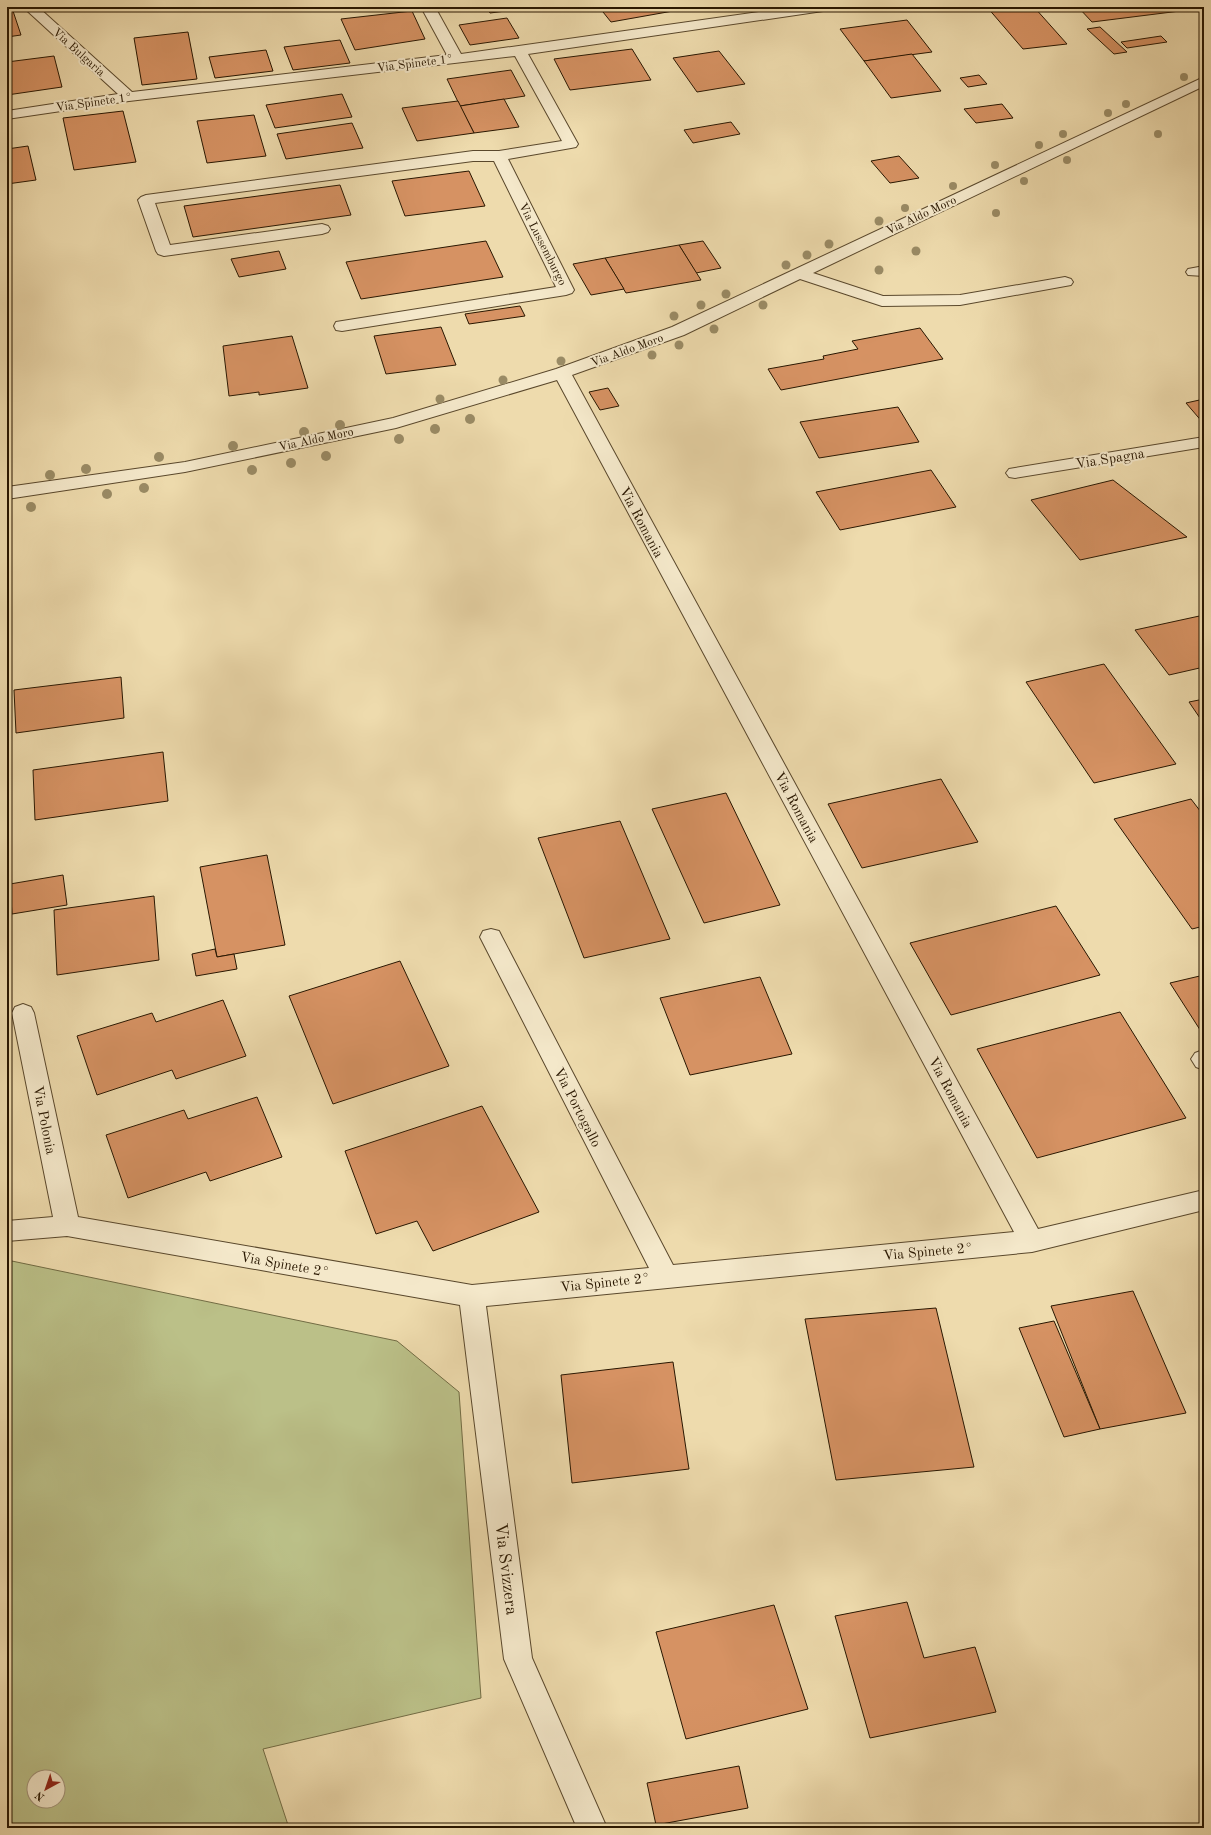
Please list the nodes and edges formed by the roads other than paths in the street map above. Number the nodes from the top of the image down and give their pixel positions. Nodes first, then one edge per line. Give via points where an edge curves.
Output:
1 (30, 7) edge
2 (428, 7) edge
3 (823, 7) edge
4 (520, 51) junction
5 (456, 58) junction
6 (1204, 81) edge
7 (129, 97) junction
8 (7, 114) edge
9 (499, 156) junction
10 (322, 229) dead end
11 (798, 273) junction
12 (1065, 282) dead end
13 (342, 326) dead end
14 (562, 373) junction
15 (1204, 442) edge
16 (1015, 473) dead end
17 (7, 493) edge
18 (491, 937) dead end
19 (23, 1013) dead end
20 (1204, 1200) edge
21 (66, 1226) junction
22 (7, 1231) edge
23 (1032, 1241) junction
24 (666, 1276) junction
25 (472, 1296) junction
26 (592, 1828) edge

1 - 7 street, Via Bulgaria
2 - 5 street
3 - 4 street, Via Spinete 1°
4 - 5 street, Via Spinete 1°
4 - 9 street via 571,144
5 - 7 street, Via Spinete 1°
6 - 11 street, Via Aldo Moro
7 - 8 street, Via Spinete 1°
9 - 10 street via 474,156 146,200 164,251
9 - 13 street, Via Lussemburgo via 566,290
11 - 12 street via 882,301 960,300
11 - 14 street, Via Aldo Moro via 678,332
14 - 17 street, Via Aldo Moro via 396,423 185,467
14 - 23 street, Via Romania
15 - 16 street, Via Spagna
18 - 24 street, Via Portogallo
19 - 21 street, Via Polonia
20 - 23 street, Via Spinete 2°
21 - 22 street, Via Spinete 2°
21 - 25 street, Via Spinete 2°
23 - 24 street, Via Spinete 2°
24 - 25 street, Via Spinete 2°
25 - 26 street, Via Svizzera via 518,1659

